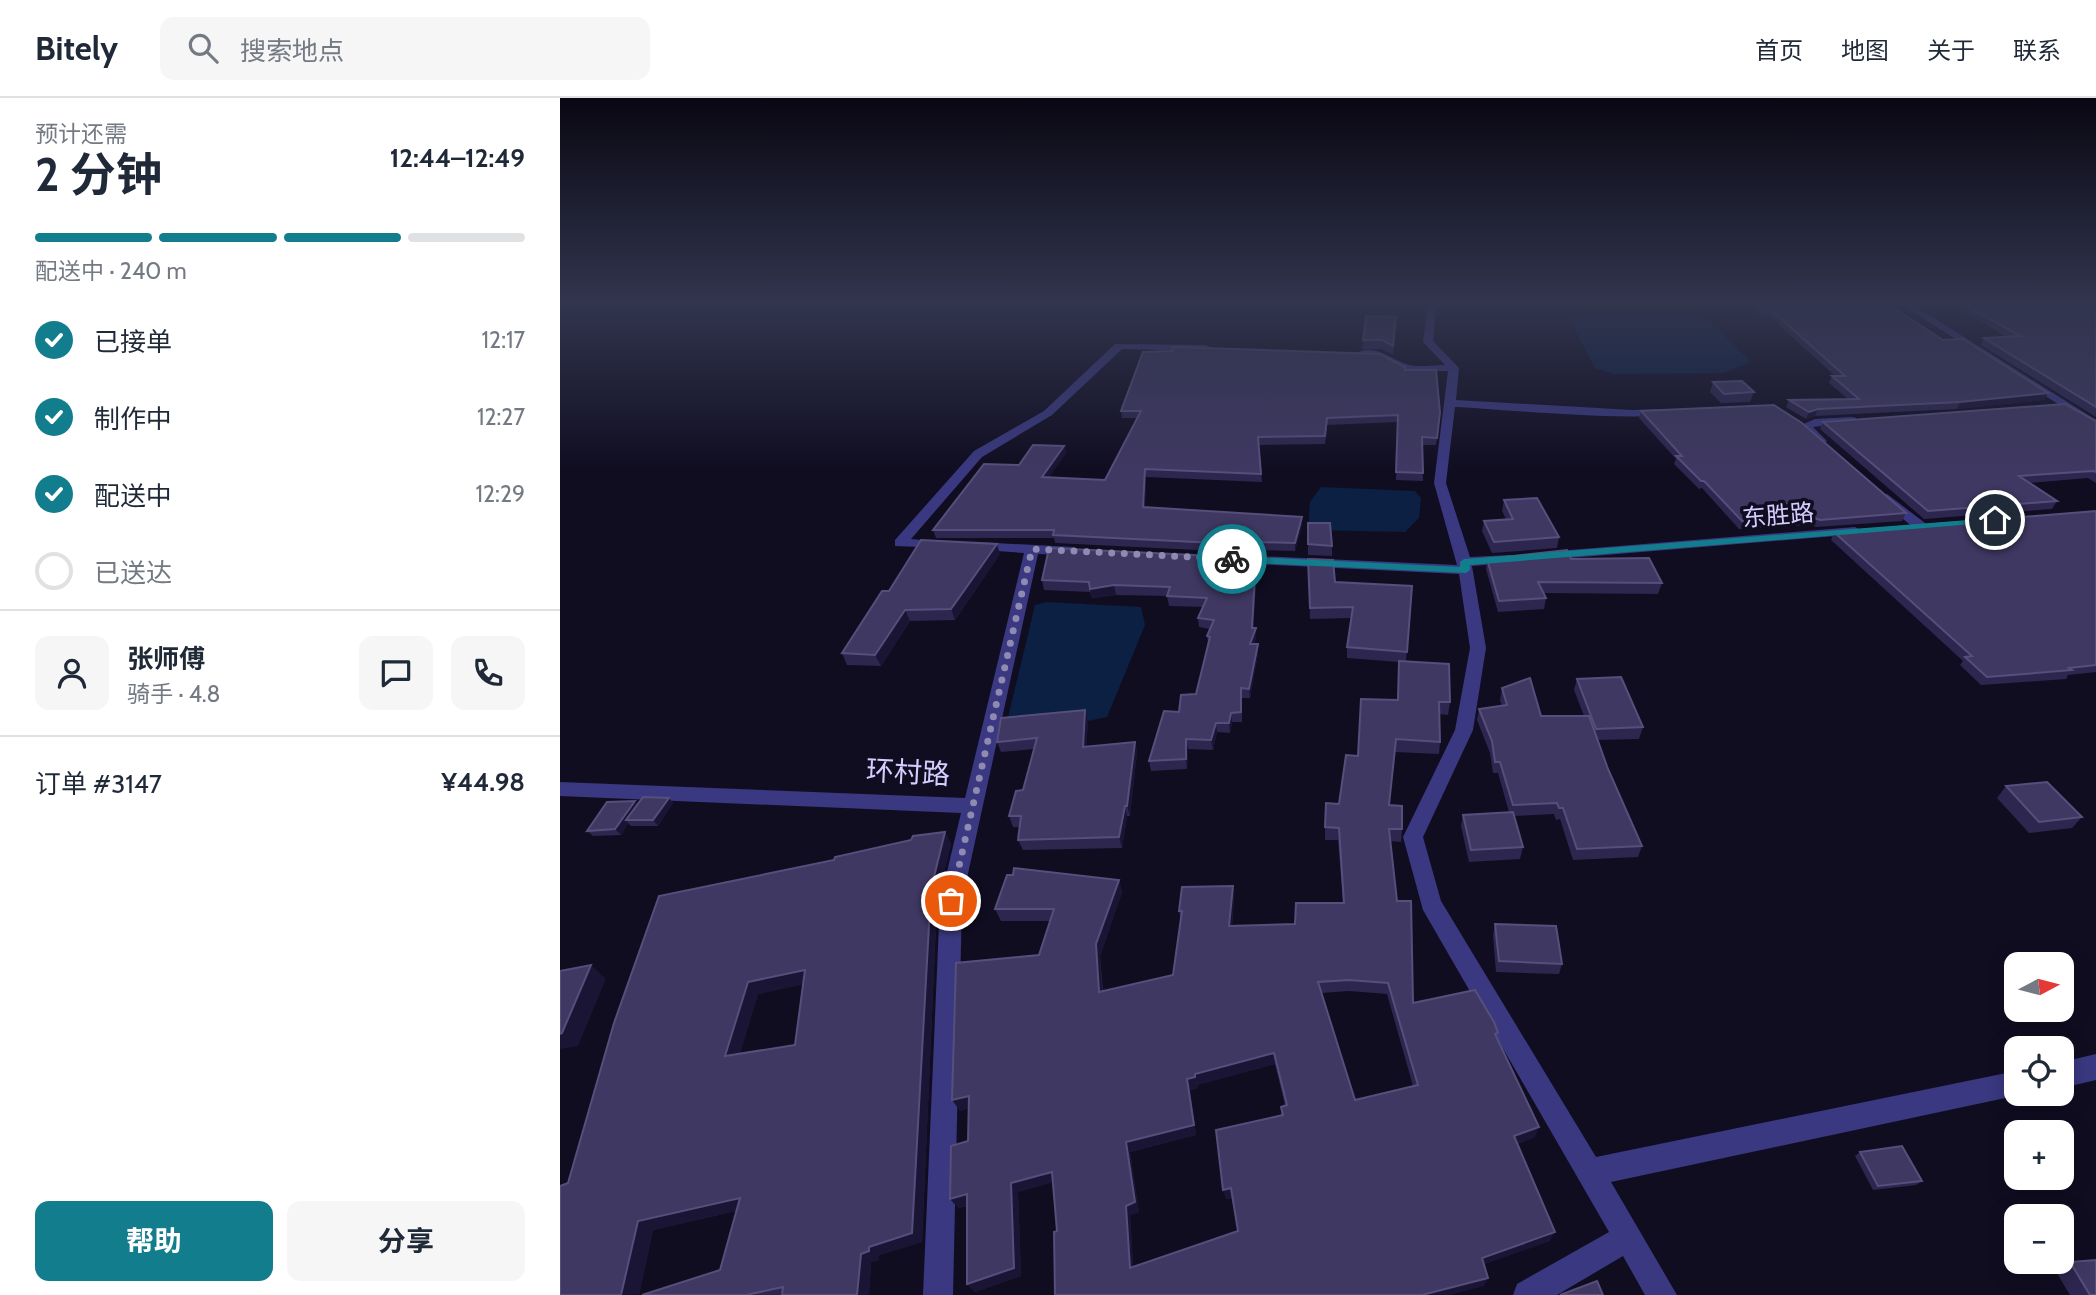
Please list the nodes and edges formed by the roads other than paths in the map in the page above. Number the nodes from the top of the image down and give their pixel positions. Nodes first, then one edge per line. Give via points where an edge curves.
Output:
1 (1105, 359) edge
2 (1389, 359) edge
3 (1445, 359) edge
4 (1993, 359) edge
5 (1454, 368) junction
6 (1450, 403) junction
7 (2065, 404) junction
8 (2038, 407) edge
9 (1671, 411) edge
10 (1867, 419) edge
11 (2093, 421) edge
12 (1836, 454) edge
13 (1878, 490) edge
14 (1892, 528) edge
15 (1865, 531) edge
16 (1032, 549) junction
17 (1088, 552) edge
18 (1214, 558) edge
19 (1465, 566) junction
20 (560, 789) edge
21 (973, 806) junction
22 (2096, 1068) edge
23 (2074, 1072) edge
24 (2004, 1086) edge
25 (1590, 1172) junction
26 (1628, 1237) junction
27 (938, 1295) edge
28 (1528, 1295) edge
29 (1662, 1295) edge

1 - 16 street via 1048,413 978,454 900,543
2 - 5 street via 1405,368
3 - 5 street
4 - 7 street
5 - 6 street
6 - 9 street via 1633,414
6 - 19 street via 1440,483
7 - 8 street
7 - 11 street
10 - 12 street via 1800,423
13 - 14 street via 1927,526
15 - 19 street, 东胜路 via 1527,557
16 - 17 street
16 - 21 street
18 - 19 street, 东胜路
19 - 25 street via 1478,648 1464,730 1412,837 1431,903
20 - 21 street, 环村路
21 - 27 street, 环村路 via 951,901
22 - 23 street
24 - 25 street
25 - 26 street
26 - 28 street
26 - 29 street

